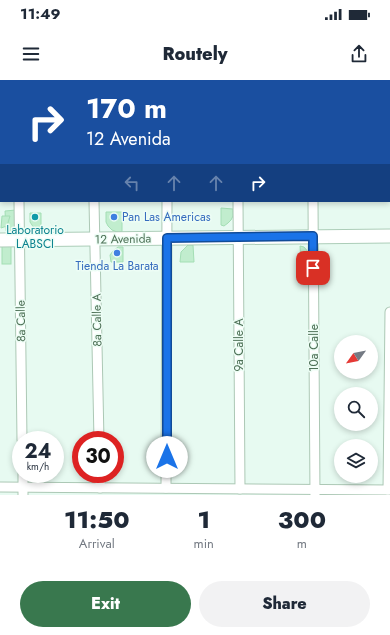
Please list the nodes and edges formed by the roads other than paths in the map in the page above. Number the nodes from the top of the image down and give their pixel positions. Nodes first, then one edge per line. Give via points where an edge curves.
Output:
1 (390, 80) edge
2 (390, 122) edge
3 (19, 202) edge
4 (94, 202) edge
5 (167, 202) edge
6 (238, 202) edge
7 (313, 202) edge
8 (313, 236) junction
9 (390, 236) edge
10 (238, 237) junction
11 (167, 238) junction
12 (95, 239) junction
13 (0, 240) edge
14 (19, 240) junction
15 (390, 312) edge
16 (22, 431) edge
17 (99, 431) edge
18 (100, 483) edge
19 (0, 487) edge
20 (100, 488) junction
21 (166, 488) junction
22 (240, 489) junction
23 (389, 490) edge
24 (23, 491) edge
25 (315, 492) edge

1 - 2 street
3 - 14 street, 8a Calle
4 - 12 street, 8a Calle A
5 - 11 street
6 - 10 street, 9a Calle A
7 - 8 street, 10a Calle
8 - 9 street, 12 Avenida
8 - 10 street, 12 Avenida
8 - 25 street, 10a Calle
10 - 11 street, 12 Avenida
10 - 22 street, 9a Calle A
11 - 12 street, 12 Avenida
11 - 21 street
12 - 14 street, 12 Avenida
12 - 17 street, 8a Calle A
13 - 14 street, 12 Avenida
14 - 16 street, 8a Calle
15 - 23 street
18 - 20 street
19 - 24 street
20 - 21 street
20 - 24 street
21 - 22 street
22 - 25 street
23 - 25 street

